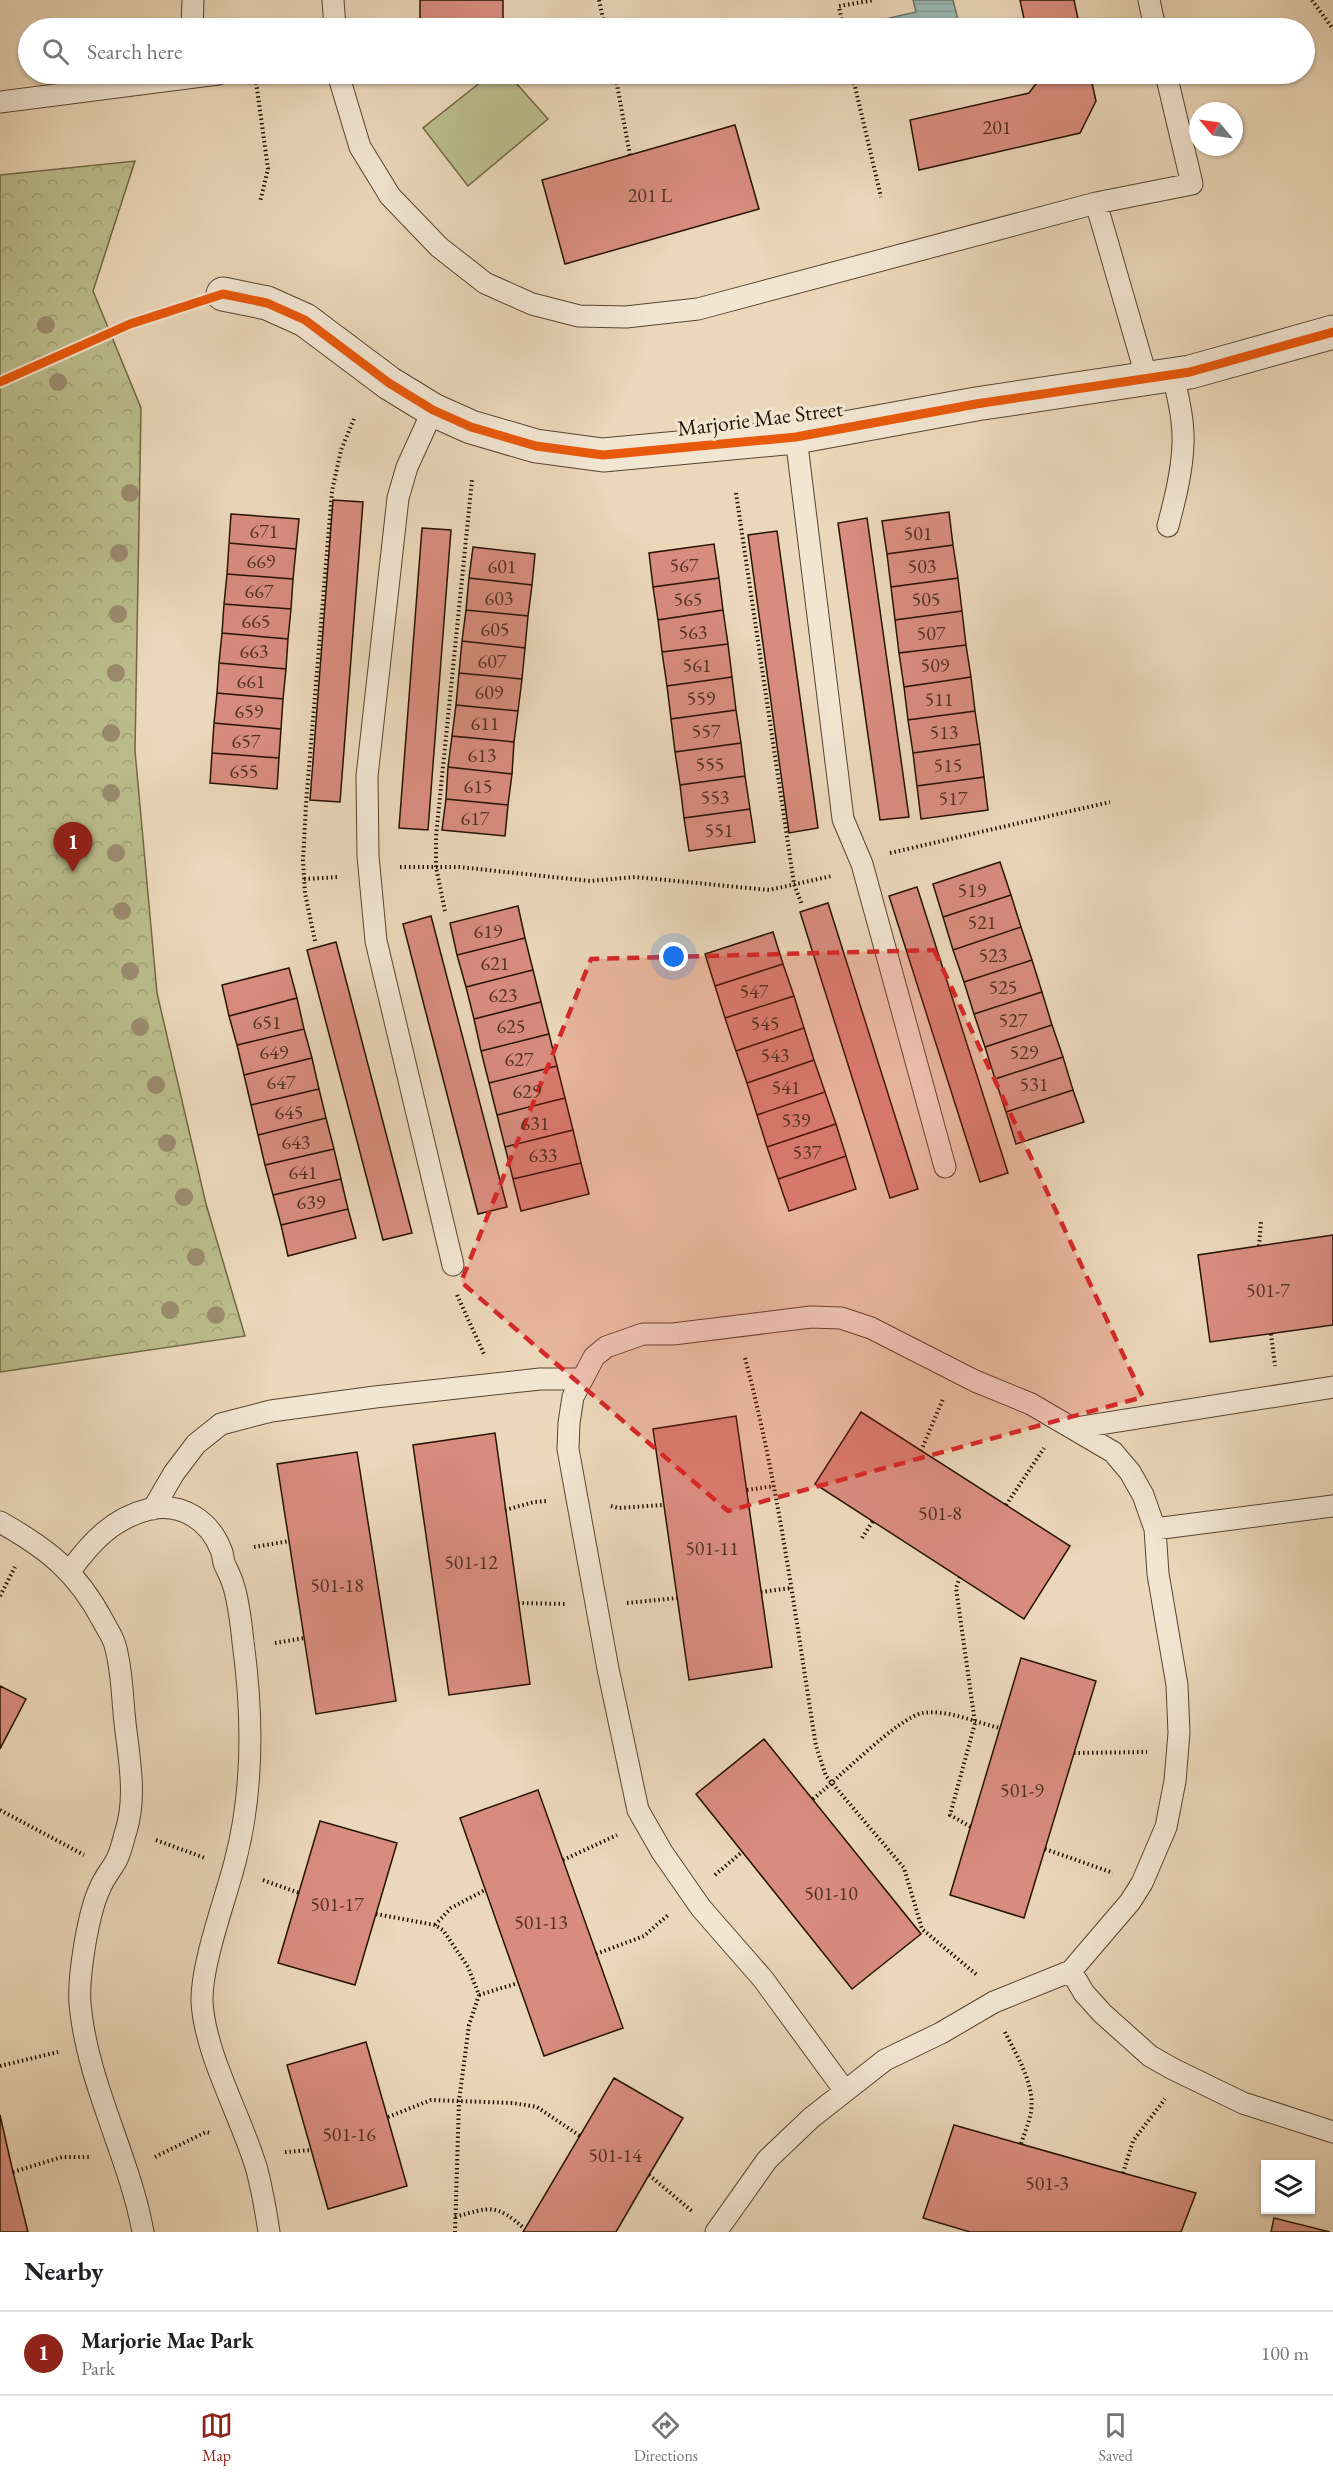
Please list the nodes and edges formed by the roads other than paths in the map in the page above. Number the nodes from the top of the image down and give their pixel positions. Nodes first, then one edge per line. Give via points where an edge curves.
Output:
1 (193, 0) edge
2 (333, 0) edge
3 (1149, 0) edge
4 (192, 18) edge
5 (334, 18) edge
6 (1153, 18) edge
7 (127, 84) edge
8 (341, 84) edge
9 (1168, 84) edge
10 (0, 102) edge
11 (1096, 203) junction
12 (222, 294) dead end
13 (1333, 332) edge
14 (1160, 377) junction
15 (433, 410) junction
16 (796, 437) junction
17 (1168, 526) dead end
18 (945, 1167) dead end
19 (453, 1265) road end
20 (582, 1379) junction
21 (1333, 1387) edge
22 (1068, 1424) junction
23 (1333, 1506) edge
24 (153, 1509) junction
25 (0, 1522) edge
26 (1155, 1529) junction
27 (70, 1571) junction
28 (1071, 1971) junction
29 (845, 2091) junction
30 (1333, 2132) edge
31 (143, 2232) edge
32 (269, 2232) edge
33 (716, 2232) edge

1 - 4 lane
2 - 5 lane
3 - 6 lane
7 - 10 lane
8 - 11 lane via 360,147 390,196 439,247 485,283 532,304 579,316 626,317 698,309
9 - 11 lane via 1192,184
11 - 14 lane
12 - 15 street, Marjorie Mae Street via 267,303 305,320 388,383
13 - 14 street, Marjorie Mae Street
14 - 16 street, Marjorie Mae Street via 976,404
14 - 17 lane via 1181,412 1183,442 1180,478
15 - 16 street, Marjorie Mae Street via 471,427 536,446 603,455
15 - 19 lane via 407,467 398,498 367,776 368,856 376,941
16 - 18 lane via 843,819 862,864
20 - 22 lane via 594,1357 606,1347 643,1334 673,1334 811,1317 842,1318 871,1328
20 - 24 lane via 498,1383 271,1411 221,1424 196,1444
20 - 29 lane via 573,1397 568,1449 622,1745 638,1810 701,1908 763,1979
21 - 22 lane
22 - 26 lane via 1113,1452 1130,1472
23 - 26 lane
24 - 27 lane via 105,1530
24 - 32 lane via 172,1508 188,1513 208,1527 222,1552 240,1614 250,1739 249,1783 236,1858 210,1953 202,2002 209,2037 257,2170
25 - 27 lane
26 - 28 lane via 1158,1574 1177,1685 1175,1781 1166,1827 1142,1883
27 - 31 lane via 89,1595 115,1645 122,1688 131,1783 127,1828 117,1859 99,1889 83,1957 80,2003 88,2045
28 - 29 lane via 994,2002 885,2060
28 - 30 lane via 1084,1993 1150,2056 1243,2103
29 - 33 lane via 767,2160

